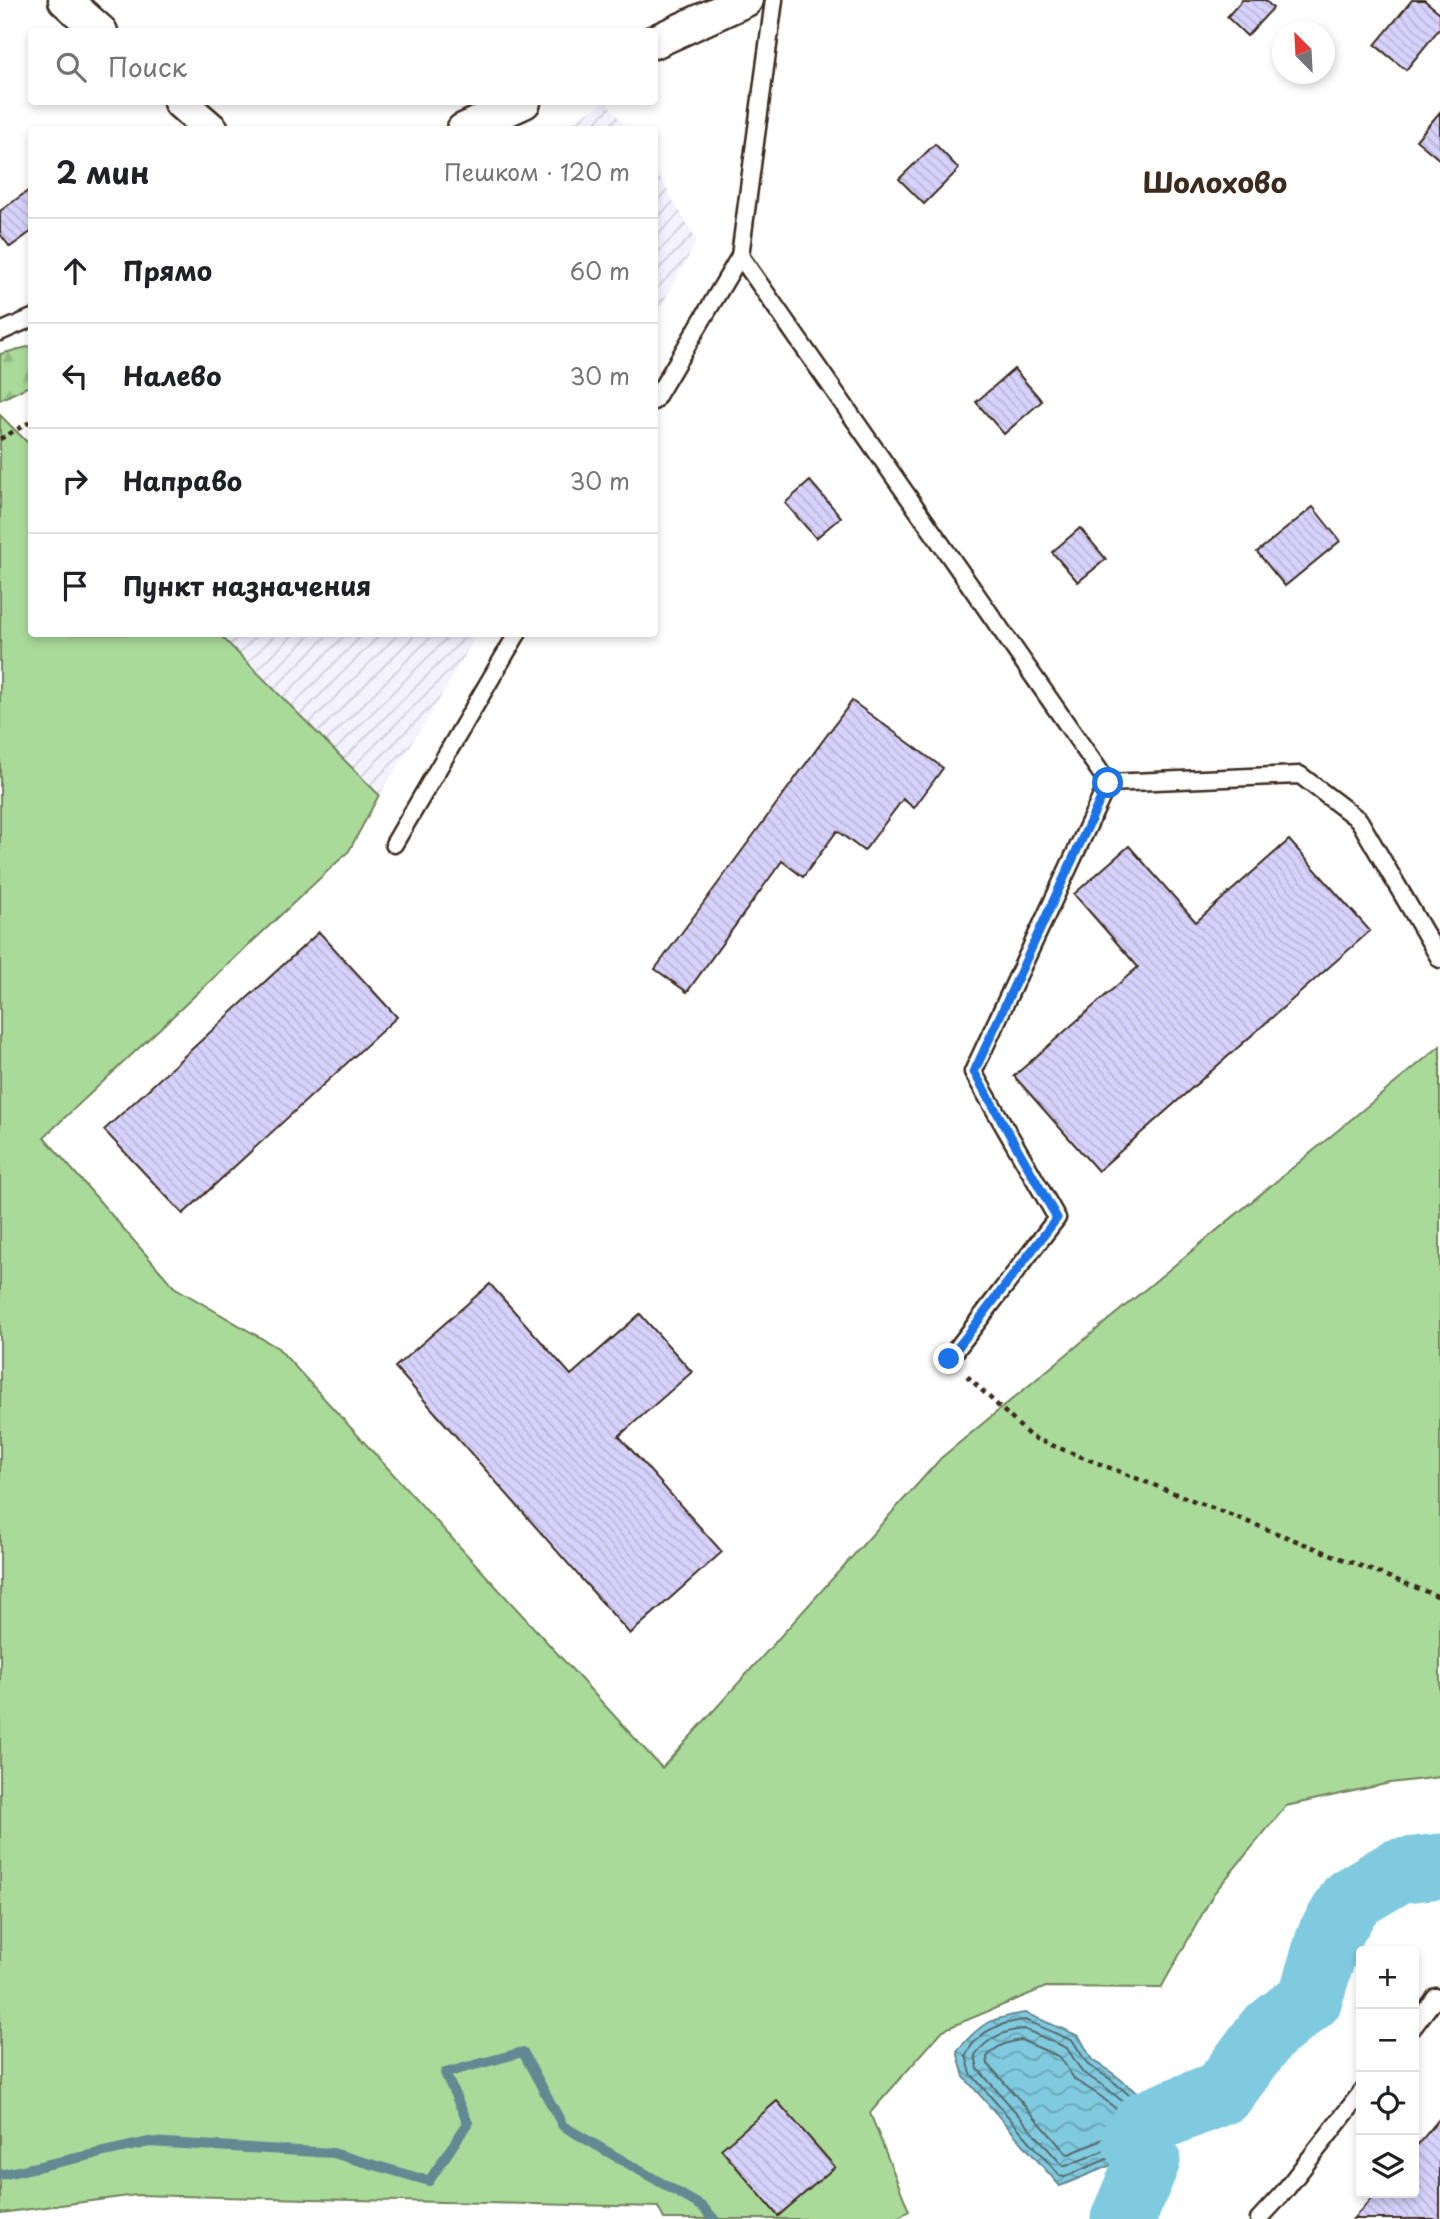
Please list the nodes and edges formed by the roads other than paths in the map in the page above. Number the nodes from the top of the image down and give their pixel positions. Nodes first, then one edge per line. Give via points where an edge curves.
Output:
1 (65, 0) edge
2 (746, 0) edge
3 (774, 0) edge
4 (96, 28) edge
5 (658, 40) edge
6 (183, 105) edge
7 (517, 105) edge
8 (207, 126) edge
9 (472, 126) edge
10 (740, 256) junction
11 (28, 320) edge
12 (0, 332) edge
13 (658, 394) edge
14 (515, 637) edge
15 (1108, 783) junction
16 (394, 844) dead end
17 (1440, 959) edge
18 (949, 1359) road end
19 (1436, 1997) dead end
20 (1419, 2019) edge
21 (1356, 2099) edge
22 (1259, 2219) edge

1 - 4 street
2 - 5 street
3 - 10 lane
6 - 8 street
7 - 9 street
10 - 13 lane
10 - 15 lane
11 - 12 lane
14 - 16 lane
15 - 17 lane via 1300,775 1359,820
15 - 18 lane via 974,1072 1057,1218
19 - 20 lane
21 - 22 lane

